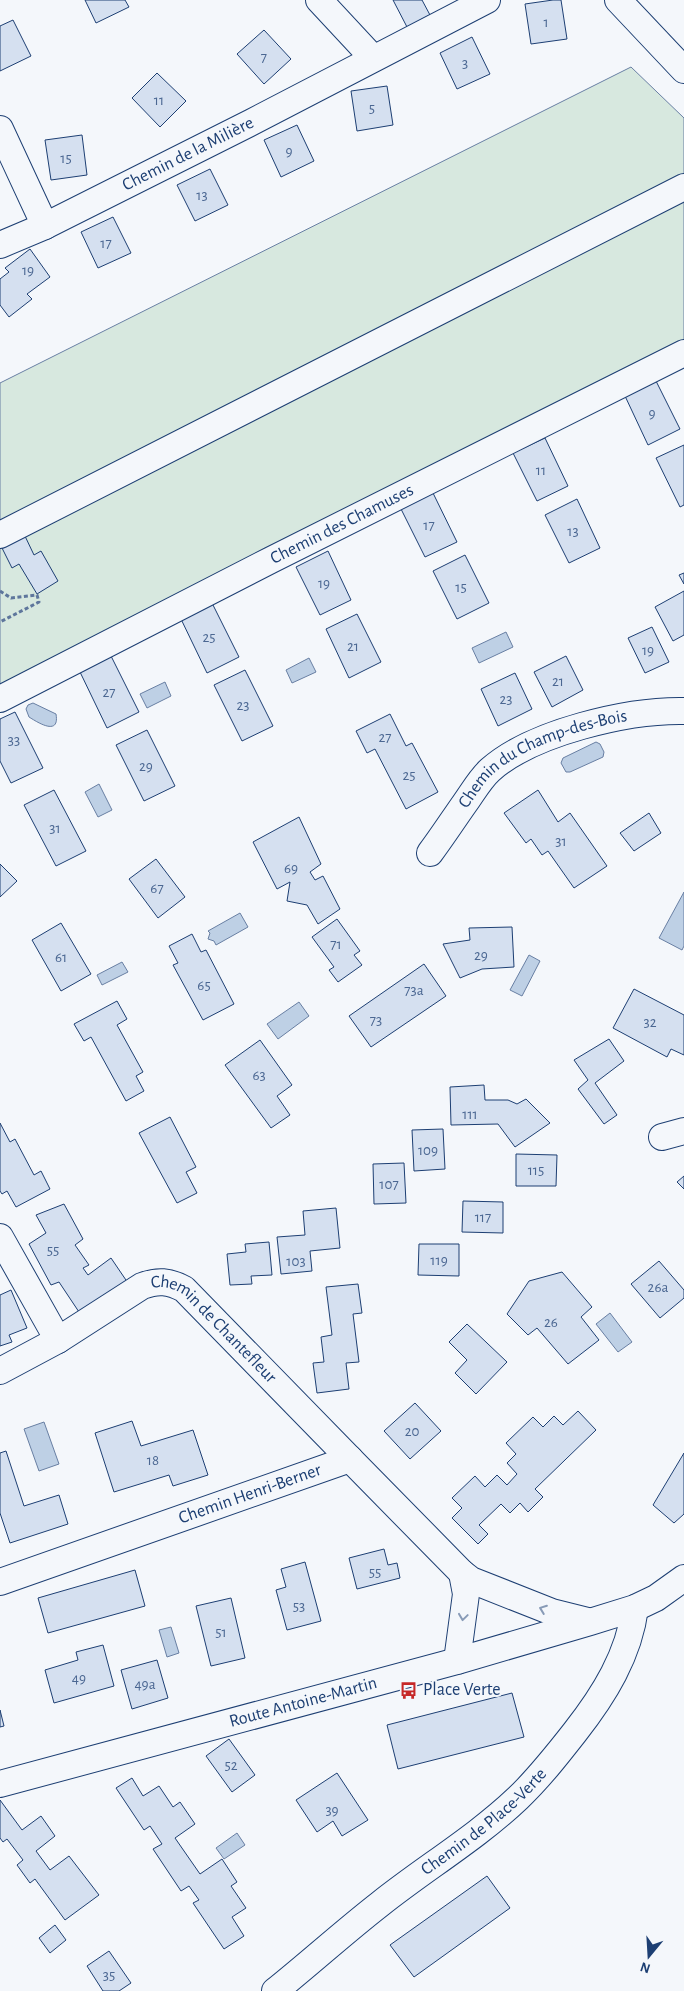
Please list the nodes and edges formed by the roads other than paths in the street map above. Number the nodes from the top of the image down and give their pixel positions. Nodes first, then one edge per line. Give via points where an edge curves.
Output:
1 (319, 0) edge
2 (487, 0) edge
3 (618, 0) edge
4 (373, 58) junction
5 (684, 70) edge
6 (0, 129) edge
7 (684, 187) edge
8 (44, 226) junction
9 (0, 245) edge
10 (684, 353) edge
11 (0, 535) edge
12 (0, 699) edge
13 (684, 711) edge
14 (430, 853) dead end
15 (0, 1237) edge
16 (58, 1340) junction
17 (0, 1371) edge
18 (350, 1459) junction
19 (462, 1574) junction
20 (684, 1578) edge
21 (0, 1582) edge
22 (635, 1608) junction
23 (590, 1622) junction
24 (457, 1661) junction
25 (0, 1784) edge
26 (275, 1991) edge

1 - 4 street
2 - 4 street, Chemin de la Milière
3 - 5 street
4 - 8 street, Chemin de la Milière
6 - 8 street
7 - 11 street
8 - 9 street, Chemin de la Milière
10 - 12 street, Chemin des Chamuses
13 - 14 street, Chemin du Champ-des-Bois via 623,716 568,730 518,752 484,777
15 - 16 street
16 - 17 street, Chemin de Chantefleur
16 - 18 street, Chemin de Chantefleur via 142,1286 155,1282 171,1283 184,1289
18 - 19 street
18 - 21 street, Chemin Henri-Berner
23 -> 19 street via 552,1612
19 -> 24 street via 466,1594
20 - 22 street, Route Antoine-Martin
22 - 23 street, Route Antoine-Martin
22 - 26 street, Chemin de Place-Verte via 627,1643 603,1695 533,1782 482,1829 380,1903
23 - 24 street, Route Antoine-Martin
24 - 25 street, Route Antoine-Martin

